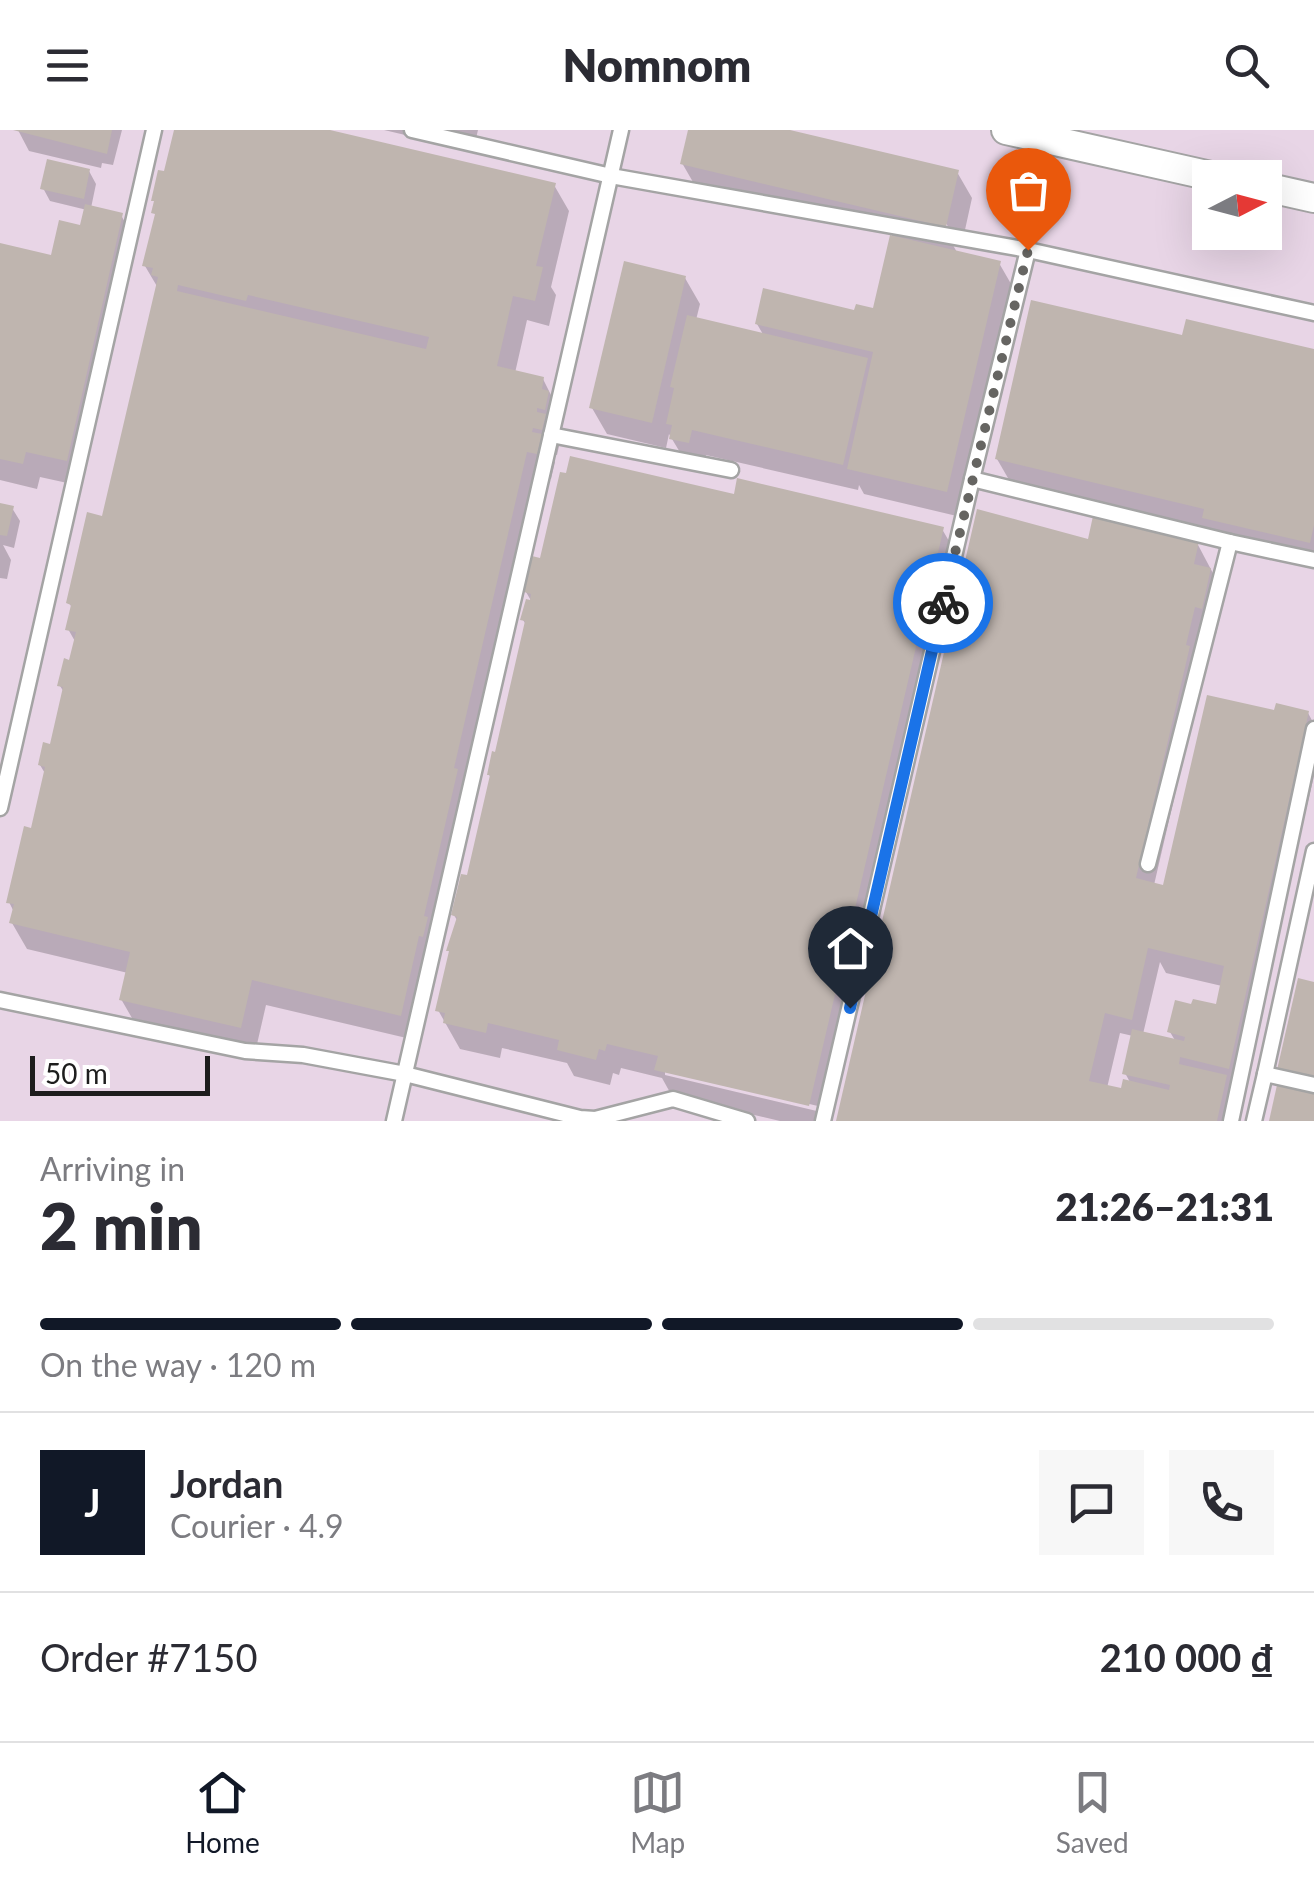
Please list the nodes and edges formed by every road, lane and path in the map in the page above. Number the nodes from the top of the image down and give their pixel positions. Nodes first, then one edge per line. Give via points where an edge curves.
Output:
1 (154, 130) edge
2 (412, 130) edge
3 (621, 130) edge
4 (1006, 130) edge
5 (1192, 172) edge
6 (611, 176) junction
7 (1282, 191) edge
8 (1314, 198) edge
9 (1028, 250) junction
10 (1314, 313) edge
11 (551, 434) junction
12 (731, 470) dead end
13 (972, 478) junction
14 (1230, 542) junction
15 (1314, 560) edge
16 (1314, 729) edge
17 (1307, 793) edge
18 (0, 808) edge
19 (1314, 851) edge
20 (1148, 864) dead end
21 (0, 1000) edge
22 (405, 1074) junction
23 (1265, 1074) junction
24 (1314, 1085) edge
25 (394, 1121) edge
26 (747, 1121) edge
27 (823, 1121) edge
28 (1231, 1121) edge
29 (1254, 1121) edge

1 - 18 lane
2 - 6 lane
3 - 6 lane
4 - 5 street
6 - 9 lane
6 - 11 lane
7 - 8 street
9 - 10 lane
9 - 13 lane
11 - 12 lane
11 - 22 lane
13 - 14 lane
13 - 27 lane
14 - 15 lane
14 - 20 lane
16 - 17 lane
17 - 28 lane
19 - 23 lane
21 - 22 lane via 245,1051
22 - 25 lane
22 - 26 lane via 580,1118 672,1099
23 - 24 lane
23 - 29 lane

